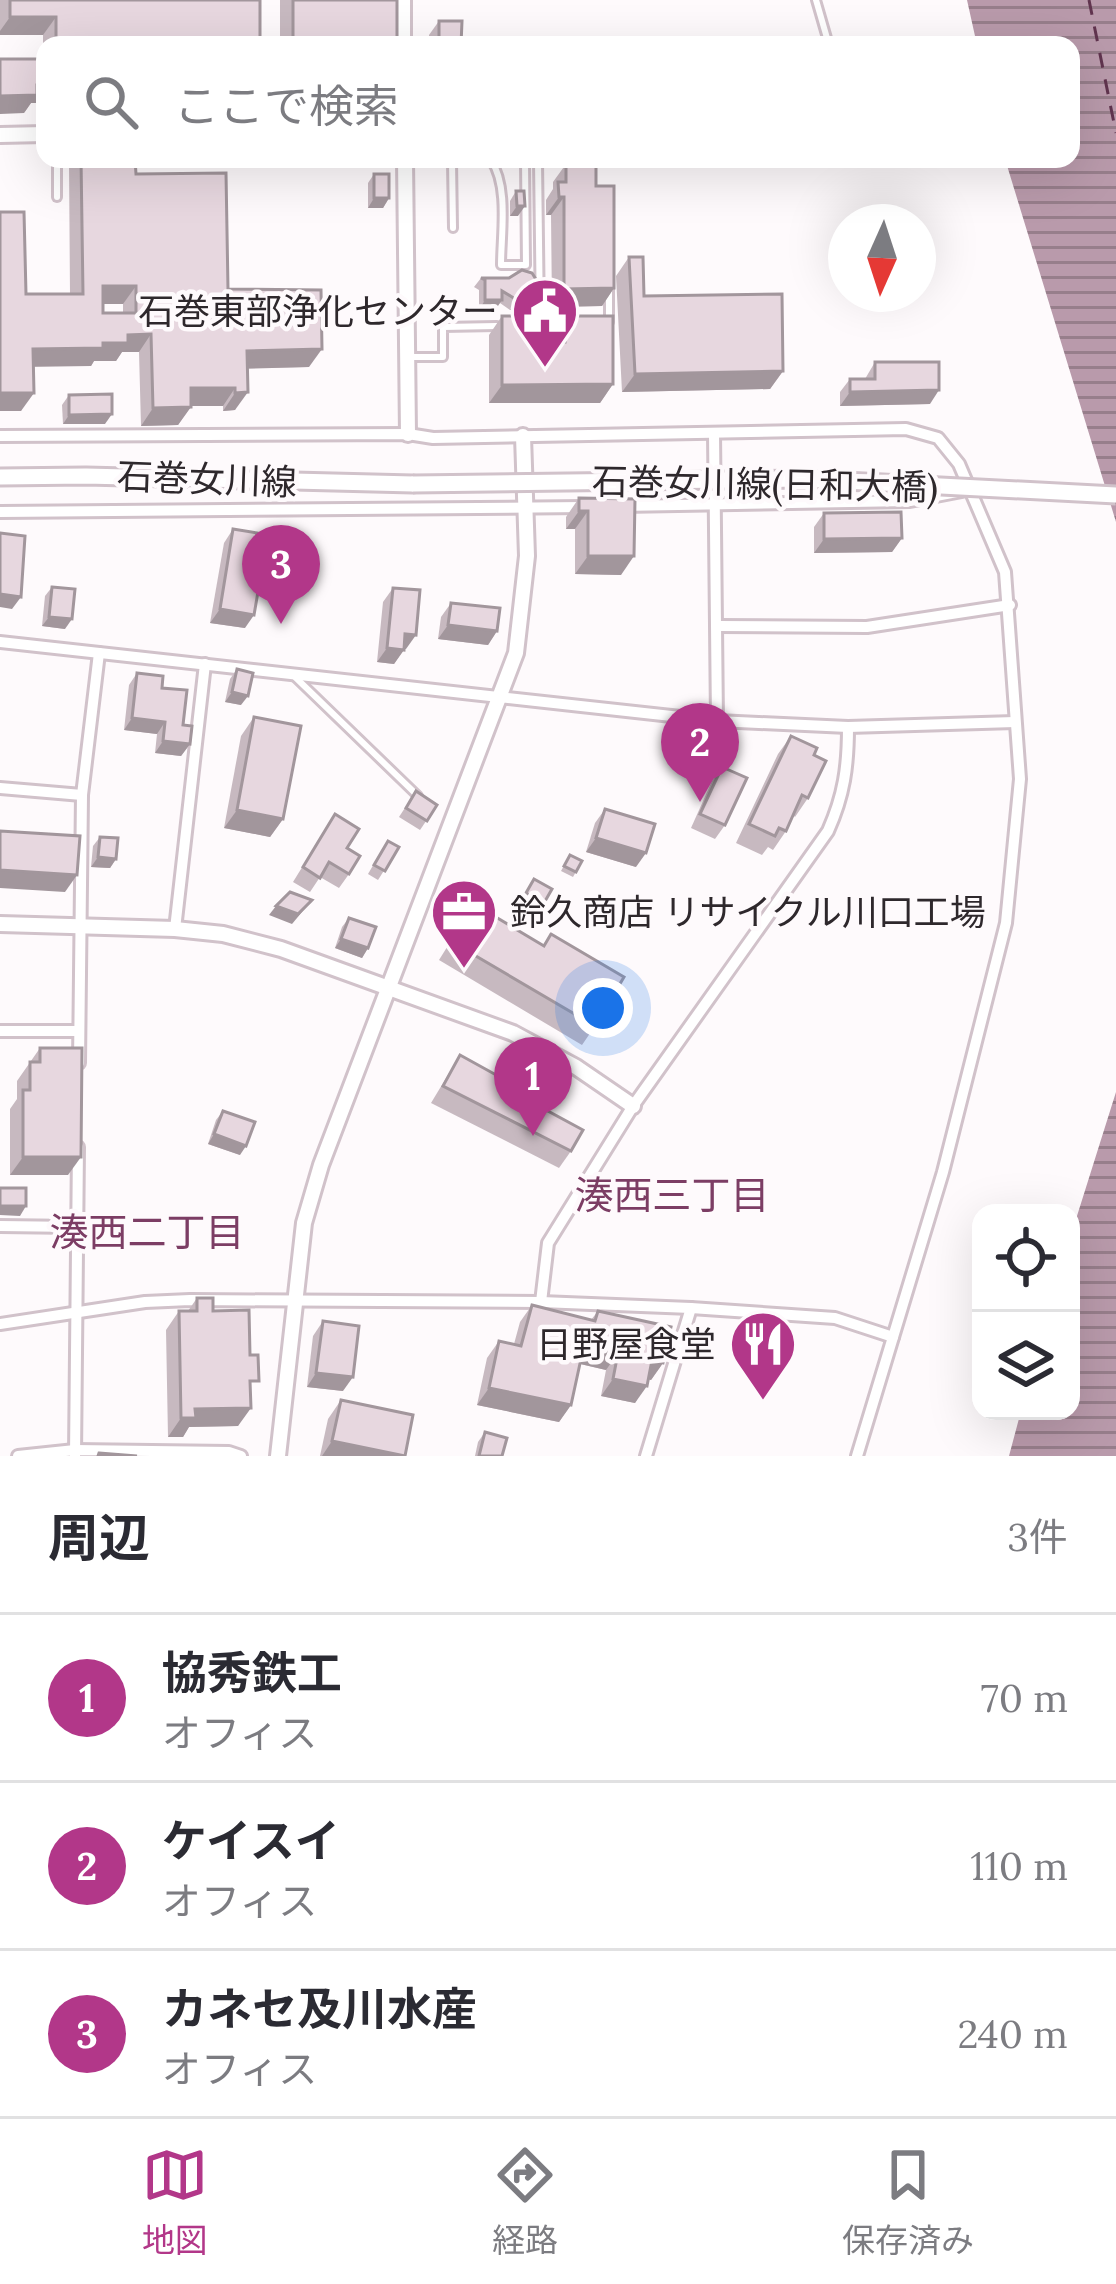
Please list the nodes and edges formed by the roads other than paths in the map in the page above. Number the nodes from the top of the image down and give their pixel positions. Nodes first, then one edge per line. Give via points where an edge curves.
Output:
1 (403, 0) edge
2 (817, 0) edge
3 (403, 36) edge
4 (827, 36) edge
5 (0, 134) edge
6 (36, 134) edge
7 (57, 168) edge
8 (405, 168) edge
9 (452, 168) edge
10 (495, 168) edge
11 (524, 168) edge
12 (538, 168) edge
13 (58, 197) dead end
14 (453, 228) dead end
15 (609, 281) edge
16 (609, 325) edge
17 (502, 326) edge
18 (521, 326) edge
19 (407, 357) junction
20 (409, 434) junction
21 (714, 434) junction
22 (0, 436) edge
23 (523, 436) junction
24 (0, 477) edge
25 (413, 484) joint
26 (970, 490) junction
27 (1116, 495) edge
28 (716, 504) junction
29 (526, 508) junction
30 (0, 512) edge
31 (1010, 605) junction
32 (718, 626) junction
33 (0, 642) edge
34 (99, 653) junction
35 (206, 664) junction
36 (292, 673) junction
37 (501, 699) junction
38 (717, 721) junction
39 (1015, 722) junction
40 (848, 727) junction
41 (0, 788) edge
42 (82, 795) junction
43 (429, 807) edge
44 (0, 924) edge
45 (80, 926) junction
46 (175, 929) junction
47 (388, 988) junction
48 (0, 1030) edge
49 (79, 1031) junction
50 (79, 1075) edge
51 (633, 1106) junction
52 (78, 1140) edge
53 (0, 1226) edge
54 (77, 1227) junction
55 (294, 1300) junction
56 (541, 1302) junction
57 (691, 1308) junction
58 (76, 1312) junction
59 (0, 1324) edge
60 (893, 1337) junction
61 (75, 1453) edge
62 (18, 1456) edge
63 (241, 1456) edge
64 (278, 1456) edge
65 (646, 1456) edge
66 (857, 1456) edge

1 - 3 street
2 - 4 lane
5 - 6 street
7 - 13 lane
8 - 19 street
9 - 14 lane
10 - 11 lane via 501,265 526,265
12 - 18 lane via 540,326
15 - 16 lane
17 - 19 lane via 443,327 443,357
19 - 20 street
20 - 22 street
20 - 23 street
21 - 23 street
21 - 26 street via 906,429 938,438
21 - 28 street
23 - 29 street
24 - 25 main road, 石巻女川線
25 - 27 main road, 石巻女川線(日和大橋), bridge via 806,479
26 - 28 street via 910,501
26 - 31 street via 1005,572
28 - 29 street
28 - 32 street
29 - 30 street
29 - 37 street via 523,604
31 - 32 street via 867,627
31 - 39 street
32 - 38 street
33 - 34 street
34 - 35 street
34 - 42 street
35 - 36 street
35 - 46 street
36 - 37 street
36 - 43 lane
37 - 38 street
37 - 47 street
38 - 40 street
39 - 40 street
39 - 60 street via 1020,779 1006,923
40 - 51 street via 843,798 828,831
41 - 42 street
42 - 45 street
44 - 45 street
45 - 46 street
45 - 49 street
46 - 47 street via 281,949
47 - 51 street via 513,1033
47 - 55 street via 321,1165
48 - 49 street
49 - 50 street
51 - 56 street via 548,1243
52 - 54 street
53 - 54 street
54 - 58 street
55 - 56 street
55 - 58 street via 146,1302
55 - 64 street
56 - 57 street
57 - 60 street via 835,1318
57 - 65 street
58 - 59 street
58 - 61 street
60 - 66 street
61 - 62 street
61 - 63 street

